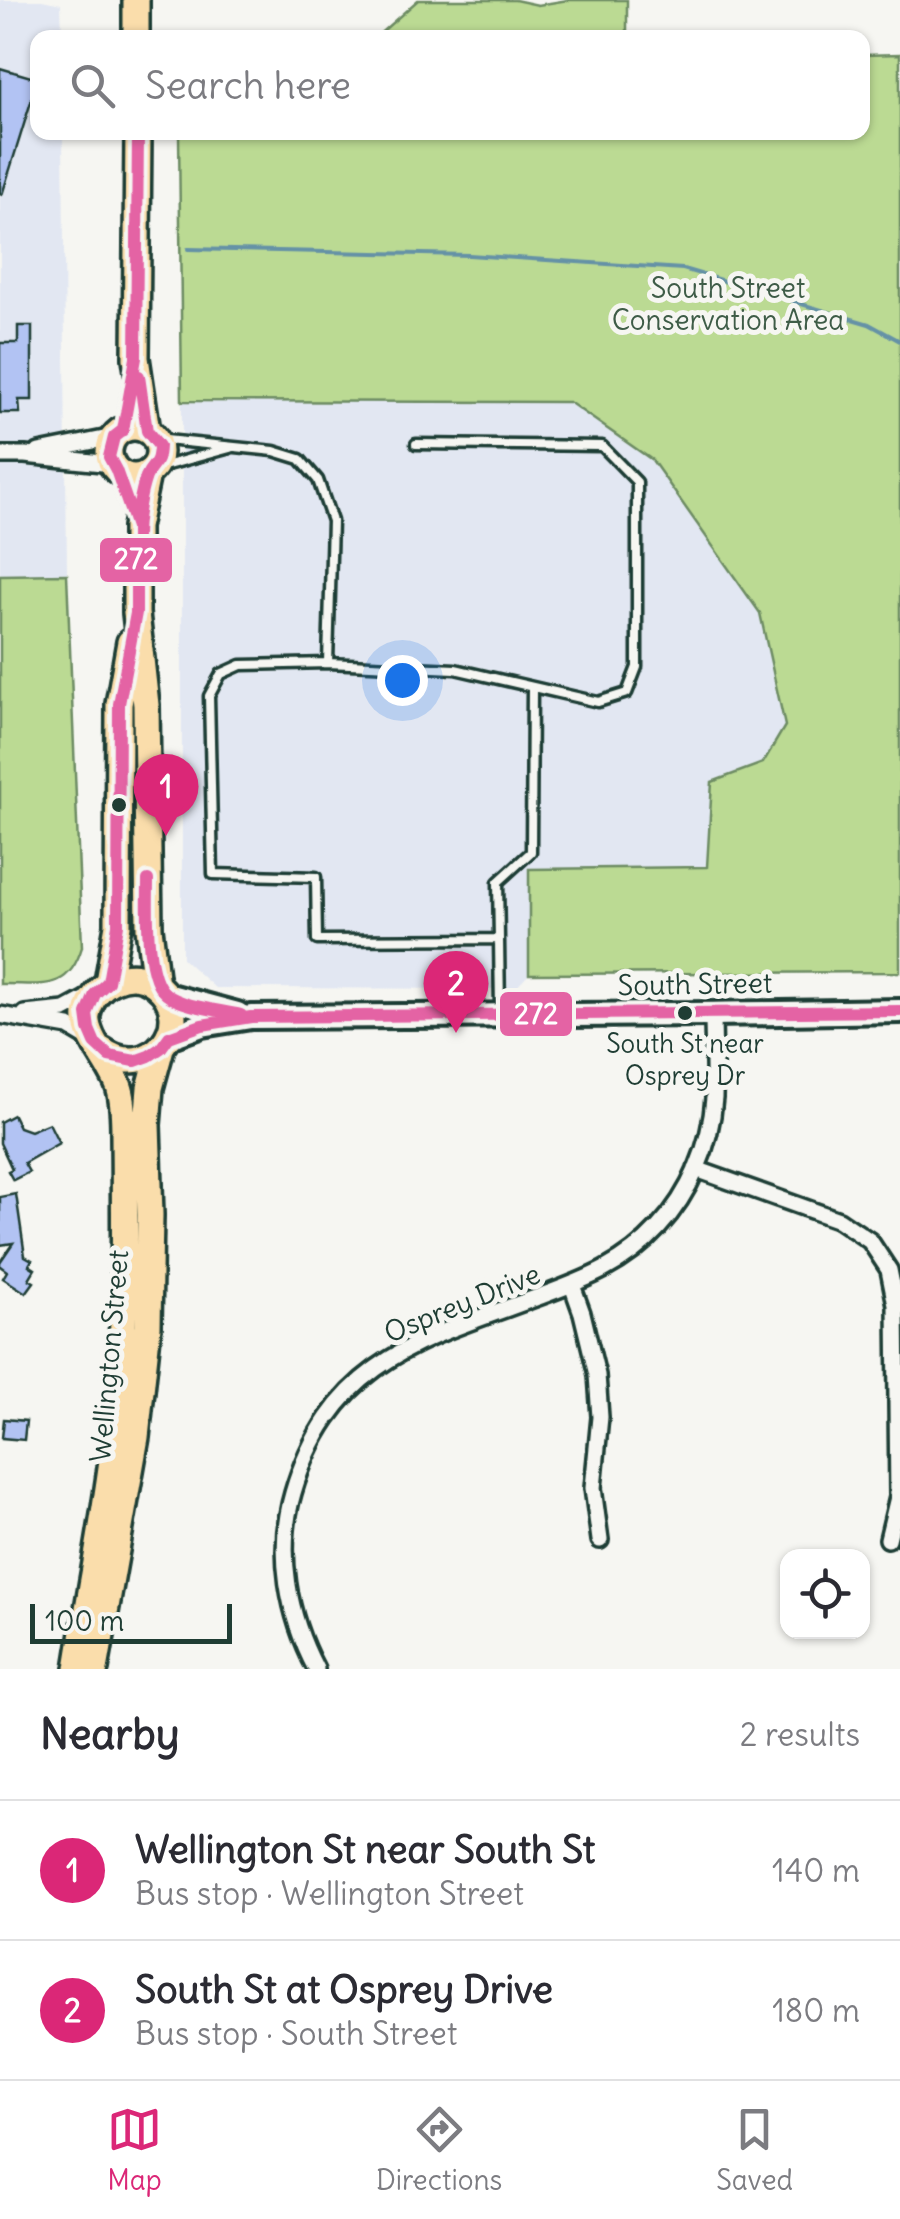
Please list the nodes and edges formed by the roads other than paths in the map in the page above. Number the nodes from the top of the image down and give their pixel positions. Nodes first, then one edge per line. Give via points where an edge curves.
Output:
1 (136, 0) edge
2 (136, 30) edge
3 (138, 140) edge
4 (135, 434) junction
5 (416, 444) dead end
6 (234, 446) junction
7 (0, 455) edge
8 (25, 455) junction
9 (114, 467) junction
10 (150, 472) junction
11 (136, 527) junction
12 (136, 613) junction
13 (328, 664) junction
14 (532, 687) junction
15 (499, 939) junction
16 (102, 988) junction
17 (161, 990) junction
18 (900, 1010) edge
19 (713, 1014) junction
20 (3, 1015) edge
21 (250, 1016) junction
22 (500, 1016) junction
23 (165, 1042) junction
24 (98, 1046) junction
25 (696, 1168) junction
26 (572, 1285) junction
27 (888, 1539) dead end
28 (600, 1540) dead end
29 (78, 1669) edge
30 (95, 1669) edge
31 (316, 1669) edge

1 - 2 main road
3 - 4 main road
4 - 6 lane
4 - 8 street
4 - 9 main road via 109,450
4 - 10 main road via 160,454
5 - 14 lane via 602,446 637,482 638,668 627,693 598,702
6 - 10 lane
6 - 13 lane via 300,459 318,480 332,521
7 - 8 street
8 - 9 street
9 - 10 main road via 131,477
9 - 11 main road, Wellington Street
10 - 11 main road, Wellington Street
11 - 12 main road, Wellington Street
12 - 16 main road, Wellington Street via 119,704 118,925
12 - 17 main road, Wellington Street via 146,704 149,928
13 - 14 lane via 455,669
13 - 15 lane via 241,664 221,674 209,696 213,874 316,877 317,940
14 - 15 lane via 532,852 498,882
15 - 22 lane
16 - 17 main road via 134,976
16 - 20 street via 65,1010
16 - 24 main road, Wellington Street via 88,1014
17 - 21 street, South Street
17 - 23 main road, Wellington Street via 172,1008
18 - 19 street, South Street
19 - 22 street, South Street
19 - 25 street, Osprey Drive via 714,1100
20 - 24 street via 69,1028
21 - 22 street, South Street
21 - 23 street, South Street via 202,1025
23 - 24 main road via 135,1061
23 - 30 main road, Wellington Street via 146,1124 148,1326 136,1437
24 - 29 main road, Wellington Street via 120,1088 124,1126 123,1313 114,1440
25 - 26 street, Osprey Drive via 682,1197 633,1254
25 - 27 street via 839,1220 870,1241 889,1270 896,1305 898,1498
26 - 28 street via 597,1375 593,1488
26 - 31 street, Osprey Drive via 414,1344 351,1388 324,1422 302,1463 284,1546 298,1629

